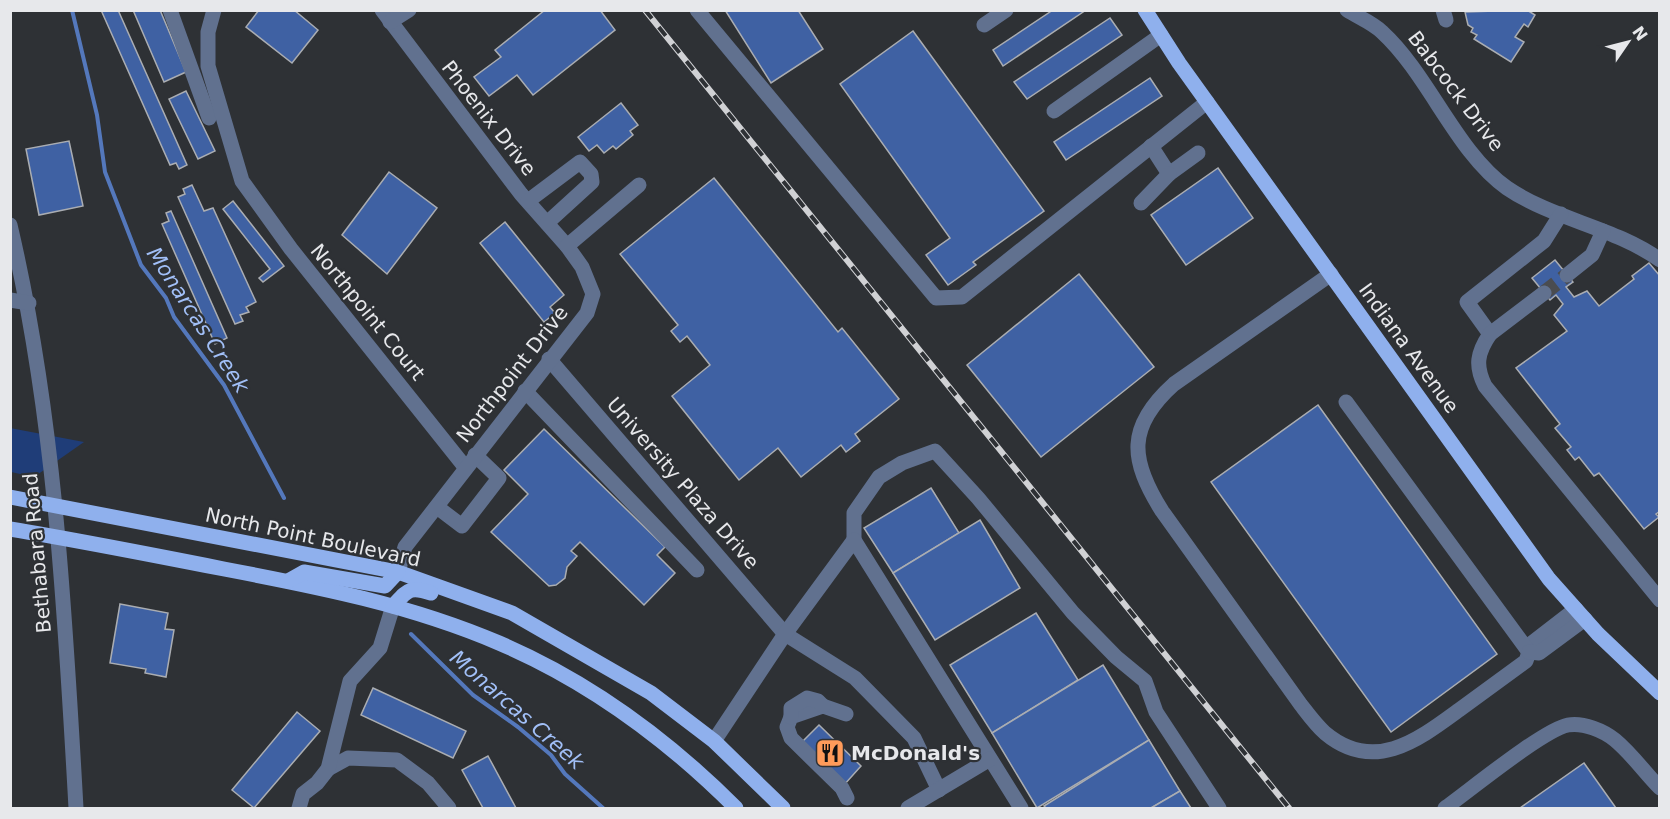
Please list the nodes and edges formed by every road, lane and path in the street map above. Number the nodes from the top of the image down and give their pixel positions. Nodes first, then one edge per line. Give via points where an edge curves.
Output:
1 (170, 10) edge
2 (214, 10) edge
3 (408, 10) edge
4 (697, 10) edge
5 (1006, 10) edge
6 (1145, 10) edge
7 (1347, 10) edge
8 (386, 16) edge
9 (984, 25) dead end
10 (1161, 35) junction
11 (1207, 102) junction
12 (1054, 111) dead end
13 (209, 118) dead end
14 (1151, 146) junction
15 (1198, 153) dead end
16 (1169, 174) junction
17 (639, 184) dead end
18 (528, 201) junction
19 (1141, 203) dead end
20 (1561, 214) junction
21 (547, 223) junction
22 (10, 225) edge
23 (1603, 231) junction
24 (567, 246) junction
25 (1659, 260) edge
26 (1331, 274) junction
27 (1567, 275) tunnel mouth
28 (1544, 293) tunnel mouth
29 (10, 300) edge
30 (29, 303) junction
31 (1490, 334) junction
32 (549, 359) junction
33 (525, 391) junction
34 (1346, 402) dead end
35 (470, 461) junction
36 (10, 497) edge
37 (56, 505) junction
38 (437, 507) junction
39 (10, 529) edge
40 (57, 537) junction
41 (854, 540) junction
42 (697, 570) dead end
43 (398, 572) junction
44 (288, 581) junction
45 (1659, 600) edge
46 (393, 606) junction
47 (1581, 614) junction
48 (527, 621) junction
49 (785, 634) junction
50 (1529, 652) junction
51 (1659, 693) edge
52 (846, 714) dead end
53 (714, 741) junction
54 (990, 759) junction
55 (328, 769) junction
56 (1659, 788) edge
57 (939, 790) junction
58 (847, 798) dead end
59 (444, 807) edge
60 (76, 808) edge
61 (299, 808) edge
62 (736, 808) edge
63 (783, 808) edge
64 (908, 808) edge
65 (1021, 808) edge
66 (1219, 808) edge
67 (1445, 808) edge

1 - 13 street
2 - 35 street, Northpoint Court via 208,32 208,66 242,181 291,249
3 - 8 street
4 - 14 street via 936,297 962,297
5 - 9 street
6 - 10 main road, Indiana Avenue
7 - 20 street, Babcock Drive via 1380,30 1401,52 1475,155 1507,187
8 - 18 street, Phoenix Drive
10 - 11 main road, Indiana Avenue
10 - 12 street
11 - 14 street
11 - 26 main road, Indiana Avenue
14 - 16 street
15 - 16 street
16 - 19 street
17 - 24 street
18 - 21 street, Phoenix Drive
18 - 21 street via 572,165 580,162 591,174 592,182
20 - 23 street, Babcock Drive
20 - 31 street via 1544,241 1467,302
21 - 24 street, Phoenix Drive
22 - 30 street, Bethabara Road
23 - 25 street, Babcock Drive via 1642,247
23 - 27 street via 1592,255
24 - 32 street, Northpoint Drive via 582,267 593,294 587,313
26 - 47 main road, Indiana Avenue via 1549,579
26 - 50 street via 1159,398 1141,430 1137,458 1144,482 1301,705 1325,733 1350,747 1390,751 1411,743 1526,661
28 - 31 street
29 - 30 street
30 - 37 street, Bethabara Road
31 - 45 street via 1477,360 1485,386
32 - 33 street, Northpoint Drive
32 - 49 street, University Plaza Drive
33 - 35 street, Northpoint Drive
33 - 42 street
34 - 50 street
35 - 38 street, Northpoint Drive
35 - 38 street, Northpoint Court via 499,478 462,526
36 - 37 main road, North Point Boulevard
37 - 40 street, Bethabara Road
37 - 43 main road, North Point Boulevard
38 - 43 street, Northpoint Drive via 405,547
39 - 40 main road
40 - 44 main road
40 - 60 street, Bethabara Road
41 - 49 street
41 - 54 street
41 - 66 street via 854,513 879,477 902,463 935,451 1073,613 1145,681 1156,712
43 - 44 main road via 385,586 304,572
43 - 48 main road, North Point Boulevard
44 - 46 main road
46 - 48 main road via 414,588 512,623
46 - 55 street via 380,648 350,681
46 - 62 main road via 500,643 568,678 636,721 697,770
47 - 50 street via 1539,652
47 - 51 main road, Indiana Avenue
48 - 53 main road, North Point Boulevard via 651,693
49 - 53 street
49 - 57 street, University Plaza Drive via 855,678 871,694 914,738
52 - 58 street via 823,706 791,717 787,727 791,738 842,788
53 - 63 main road, North Point Boulevard
54 - 57 street
54 - 65 street
55 - 59 street via 348,758 397,760 428,783
55 - 61 street via 303,794
56 - 67 street via 1616,741 1581,724 1569,724
57 - 64 street

